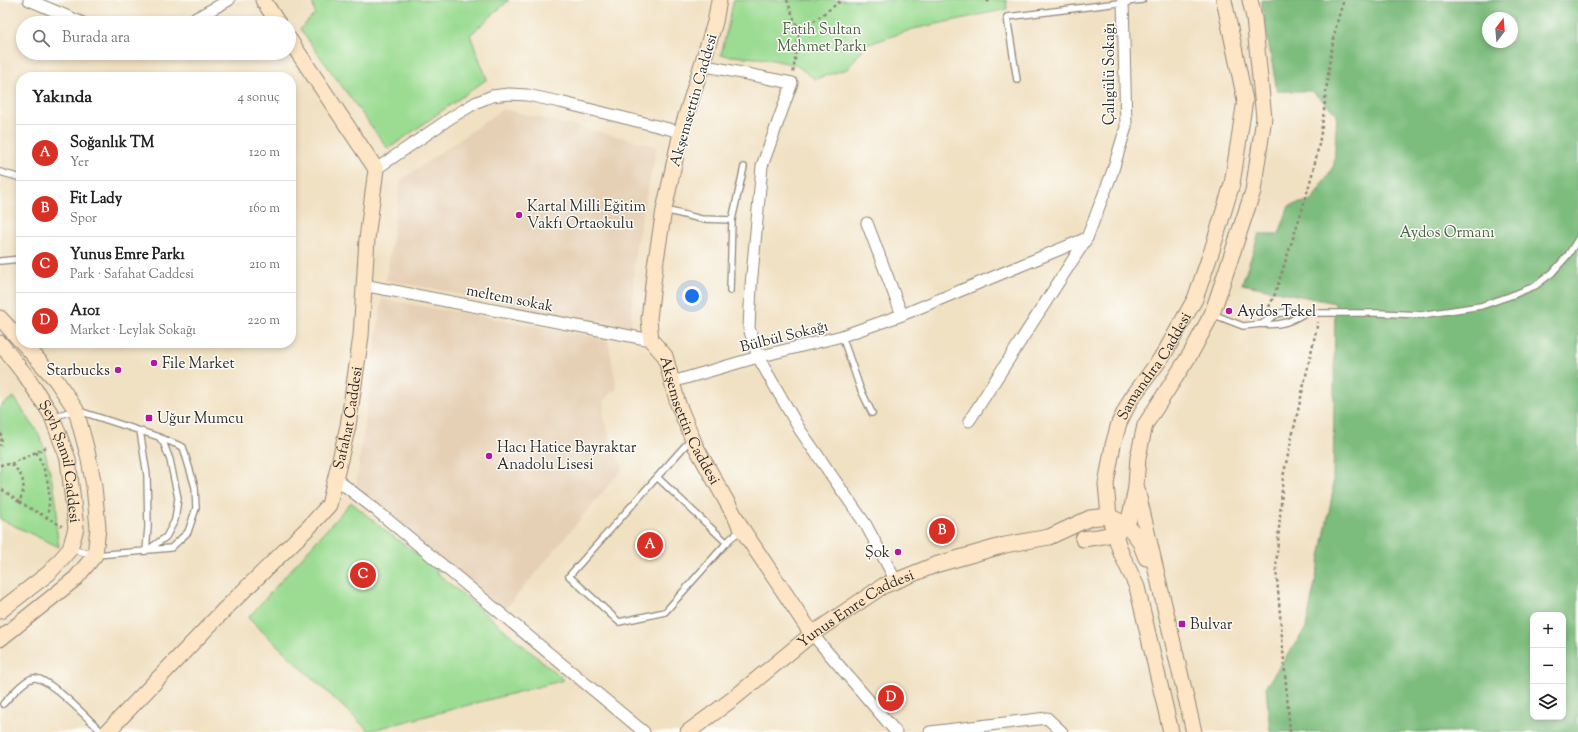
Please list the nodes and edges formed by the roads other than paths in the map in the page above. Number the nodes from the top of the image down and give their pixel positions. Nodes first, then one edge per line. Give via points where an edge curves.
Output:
1 (29, 0) edge
2 (229, 0) edge
3 (263, 0) edge
4 (719, 0) edge
5 (1142, 0) edge
6 (1224, 0) edge
7 (1250, 0) edge
8 (1124, 1) edge
9 (67, 16) edge
10 (200, 16) edge
11 (273, 16) edge
12 (296, 49) edge
13 (702, 64) junction
14 (1017, 80) dead end
15 (681, 132) junction
16 (744, 167) dead end
17 (376, 169) junction
18 (0, 172) edge
19 (16, 177) edge
20 (664, 210) junction
21 (732, 220) junction
22 (867, 223) dead end
23 (1087, 238) junction
24 (1578, 239) edge
25 (16, 259) edge
26 (0, 261) edge
27 (363, 285) junction
28 (730, 291) dead end
29 (1305, 313) junction
30 (1212, 314) junction
31 (902, 315) junction
32 (0, 318) edge
33 (1262, 324) junction
34 (16, 336) edge
35 (842, 336) junction
36 (651, 340) junction
37 (0, 343) edge
38 (27, 348) edge
39 (758, 357) junction
40 (672, 382) junction
41 (76, 410) junction
42 (872, 413) dead end
43 (52, 417) junction
44 (970, 421) dead end
45 (140, 431) junction
46 (158, 437) junction
47 (692, 438) junction
48 (657, 477) junction
49 (336, 479) junction
50 (1106, 484) junction
51 (1136, 485) junction
52 (1109, 516) junction
53 (1090, 518) junction
54 (742, 529) junction
55 (1120, 529) junction
56 (1050, 536) junction
57 (1083, 539) junction
58 (727, 543) junction
59 (70, 549) junction
60 (146, 551) junction
61 (1121, 553) junction
62 (95, 555) junction
63 (896, 581) junction
64 (1164, 604) junction
65 (0, 611) edge
66 (812, 634) junction
67 (0, 639) edge
68 (3, 704) dead end
69 (102, 732) edge
70 (107, 732) edge
71 (644, 732) edge
72 (688, 732) edge
73 (896, 732) edge
74 (930, 732) edge
75 (1062, 732) edge
76 (1171, 732) edge
77 (1194, 732) edge

1 - 9 street
2 - 10 street
3 - 11 street
4 - 13 street, Akşemsettin Caddesi
5 - 8 lane
6 - 50 street, Samandıra Caddesi via 1245,100 1232,184 1195,299 1164,354 1131,400 1119,423
7 - 30 street, Samandıra Caddesi via 1264,118 1253,191
8 - 14 lane via 1007,17
8 - 23 street, Çalıgülü Sokağı via 1126,127 1112,173
12 - 17 street
13 - 15 street, Akşemsettin Caddesi
13 - 39 street via 792,83 762,166 751,286 750,328
15 - 17 street via 527,95 492,96 452,116
15 - 20 street, Akşemsettin Caddesi
16 - 21 lane
17 - 27 street, Safahat Caddesi
18 - 19 lane
20 - 21 lane via 702,218
20 - 36 street, Akşemsettin Caddesi via 649,319
21 - 28 lane
22 - 31 street
23 - 31 street, Bülbül Sokağı
23 - 44 street, Çalıgülü Sokağı
24 - 29 lane via 1552,273 1535,286 1481,306 1422,314
25 - 26 lane
27 - 36 street, meltem sokak
27 - 49 street, Safahat Caddesi via 360,343 348,426
29 - 33 lane via 1291,321 1275,325
29 - 33 lane via 1283,312
30 - 33 lane via 1243,326
30 - 51 street, Samandıra Caddesi via 1191,353 1145,425 1138,457
31 - 35 street, Bülbül Sokağı
32 - 34 street
35 - 39 street, Bülbül Sokağı
35 - 42 lane via 860,388
36 - 40 street, Akşemsettin Caddesi via 665,356
37 - 43 street, Şeyh Şamil Caddesi via 26,376
38 - 41 street, Şeyh Şamil Caddesi via 56,380
39 - 40 street, Bülbül Sokağı
39 - 63 street via 800,430 866,525
40 - 47 street, Akşemsettin Caddesi
41 - 43 lane
41 - 45 lane
41 - 62 street, Şeyh Şamil Caddesi via 94,486 98,528
43 - 59 street, Şeyh Şamil Caddesi via 68,459 76,528
45 - 46 lane
45 - 60 lane via 147,475
46 - 60 lane via 164,444 170,460 178,498 175,520 166,537
46 - 60 lane via 183,447 195,487 196,508 188,532 171,548
47 - 48 lane
47 - 54 street, Akşemsettin Caddesi
48 - 58 lane
48 - 58 lane via 569,576 619,622 665,612
49 - 70 street, Safahat Caddesi via 329,505 310,526 226,608
49 - 71 street
50 - 52 street, Samandıra Caddesi
50 - 53 street via 1100,503
51 - 55 street
51 - 64 street, Samandıra Caddesi
52 - 53 street
52 - 55 street
53 - 56 street
54 - 58 lane
54 - 66 street, Akşemsettin Caddesi
55 - 57 street via 1107,535
55 - 61 street
55 - 64 street via 1139,540
56 - 57 street
56 - 63 street, Yunus Emre Caddesi via 1005,545 935,565
57 - 61 street
59 - 62 lane
59 - 65 street, Şeyh Şamil Caddesi via 49,573
60 - 62 lane
61 - 76 street via 1137,587
62 - 67 street via 76,578
63 - 66 street, Yunus Emre Caddesi via 883,586
64 - 77 street, Samandıra Caddesi
66 - 72 street, Yunus Emre Caddesi
66 - 73 street
68 - 69 lane via 27,681 34,678 43,680
74 - 75 street via 1047,718

